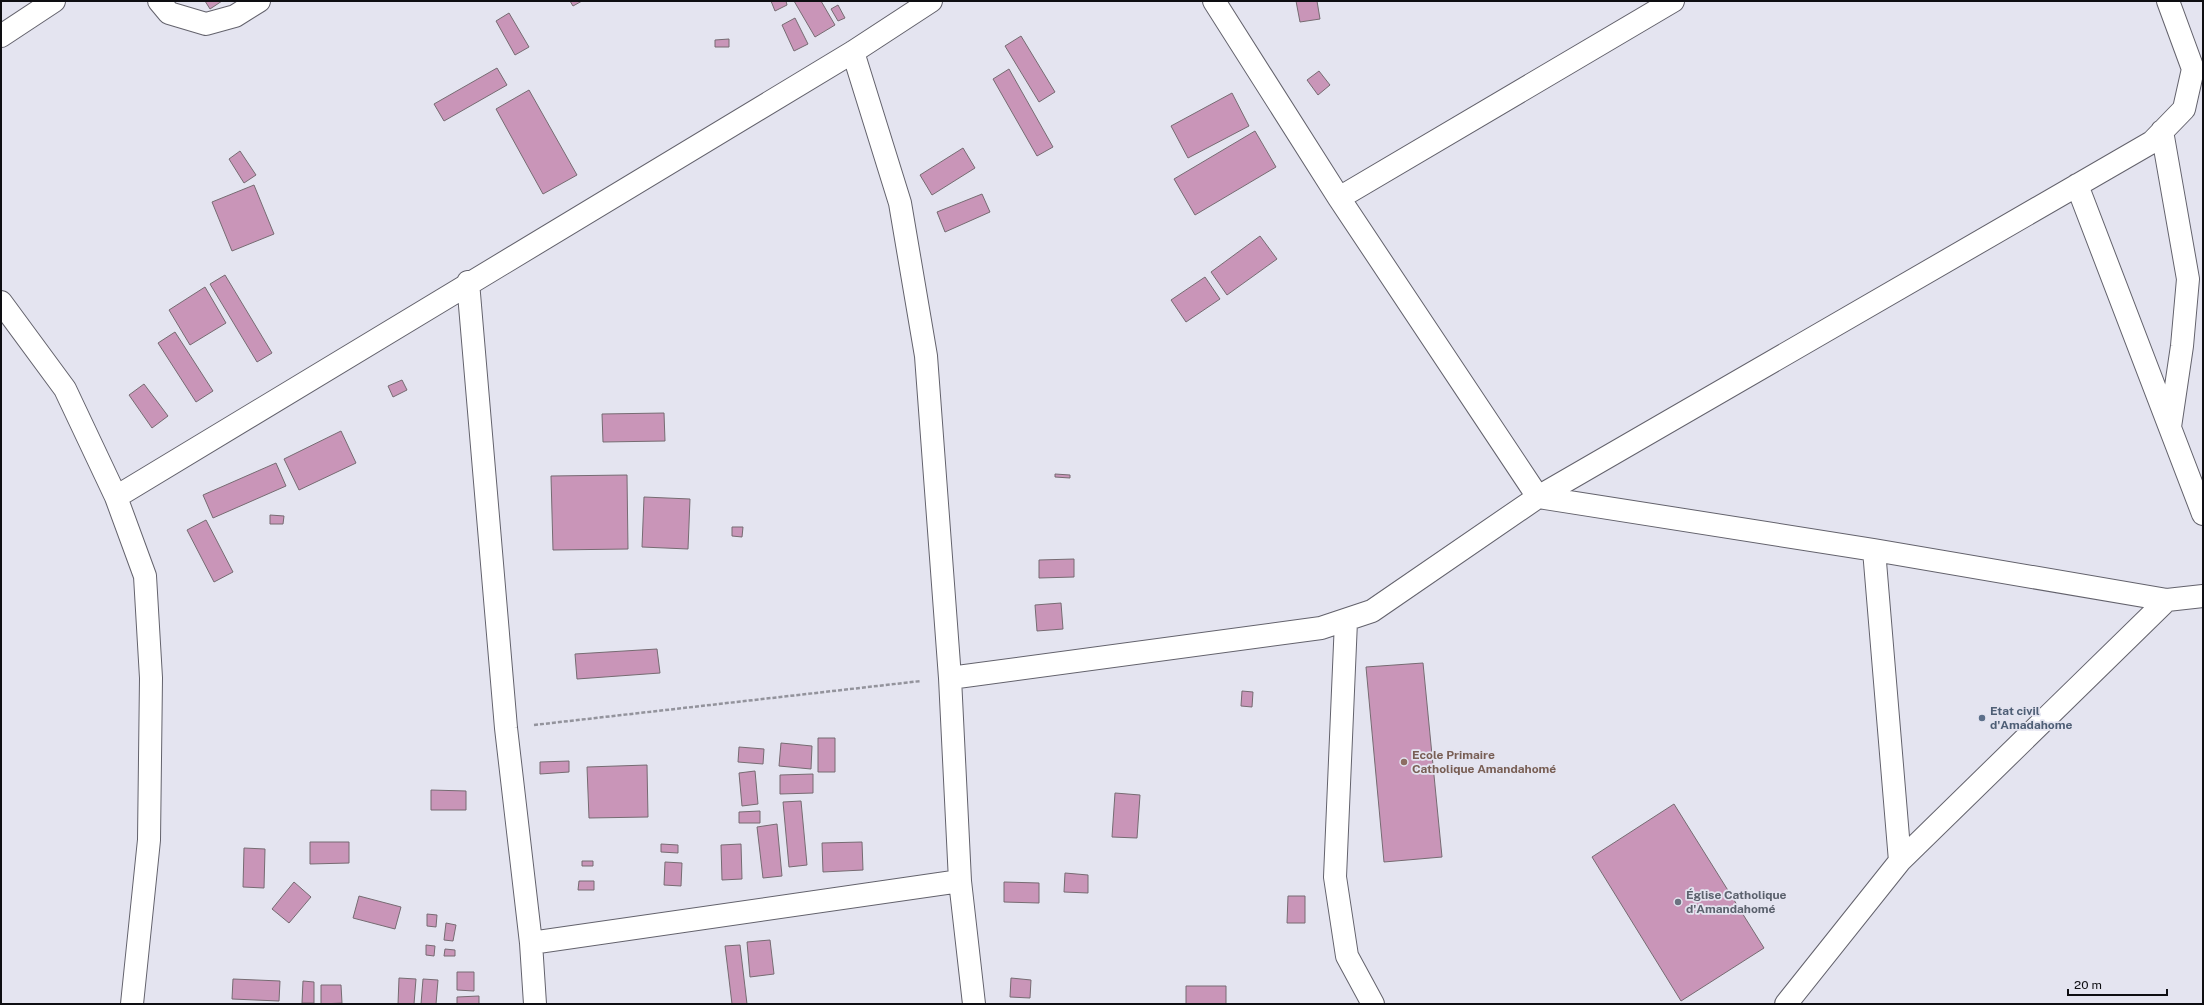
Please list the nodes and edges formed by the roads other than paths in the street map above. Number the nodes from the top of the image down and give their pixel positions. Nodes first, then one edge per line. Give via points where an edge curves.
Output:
1 (54, 1) edge
2 (159, 1) edge
3 (259, 1) edge
4 (931, 1) edge
5 (1214, 1) edge
6 (1673, 1) edge
7 (2168, 1) edge
8 (1, 36) edge
9 (853, 52) junction
10 (2162, 131) junction
11 (2077, 185) junction
12 (1339, 198) junction
13 (468, 282) junction
14 (1, 302) edge
15 (2170, 428) junction
16 (116, 497) junction
17 (1538, 497) junction
18 (2203, 514) edge
19 (1874, 550) junction
20 (2203, 596) edge
21 (2167, 600) junction
22 (1346, 621) junction
23 (950, 678) junction
24 (1900, 861) junction
25 (960, 881) junction
26 (530, 943) junction
27 (132, 1004) edge
28 (535, 1004) edge
29 (974, 1004) edge
30 (1373, 1004) edge
31 (1786, 1004) edge

1 - 8 street
2 - 3 street via 169,13 206,24 235,16
4 - 9 street
5 - 12 street
6 - 12 street
7 - 10 street via 2193,69 2184,109
9 - 13 street
9 - 23 street via 900,203 926,356
10 - 11 street via 2152,142
10 - 15 street via 2188,279 2182,346
11 - 15 street
11 - 17 street
12 - 17 street
13 - 16 street
13 - 26 street via 506,728
14 - 16 street via 64,390
15 - 18 street
16 - 27 street via 145,576 151,678 149,840
17 - 19 street
17 - 22 street via 1372,612
19 - 21 street
19 - 24 street
20 - 21 street
21 - 24 street
22 - 23 street via 1321,628
22 - 30 street via 1335,876 1347,956
23 - 25 street
24 - 31 street
25 - 26 street
25 - 29 street
26 - 28 street

